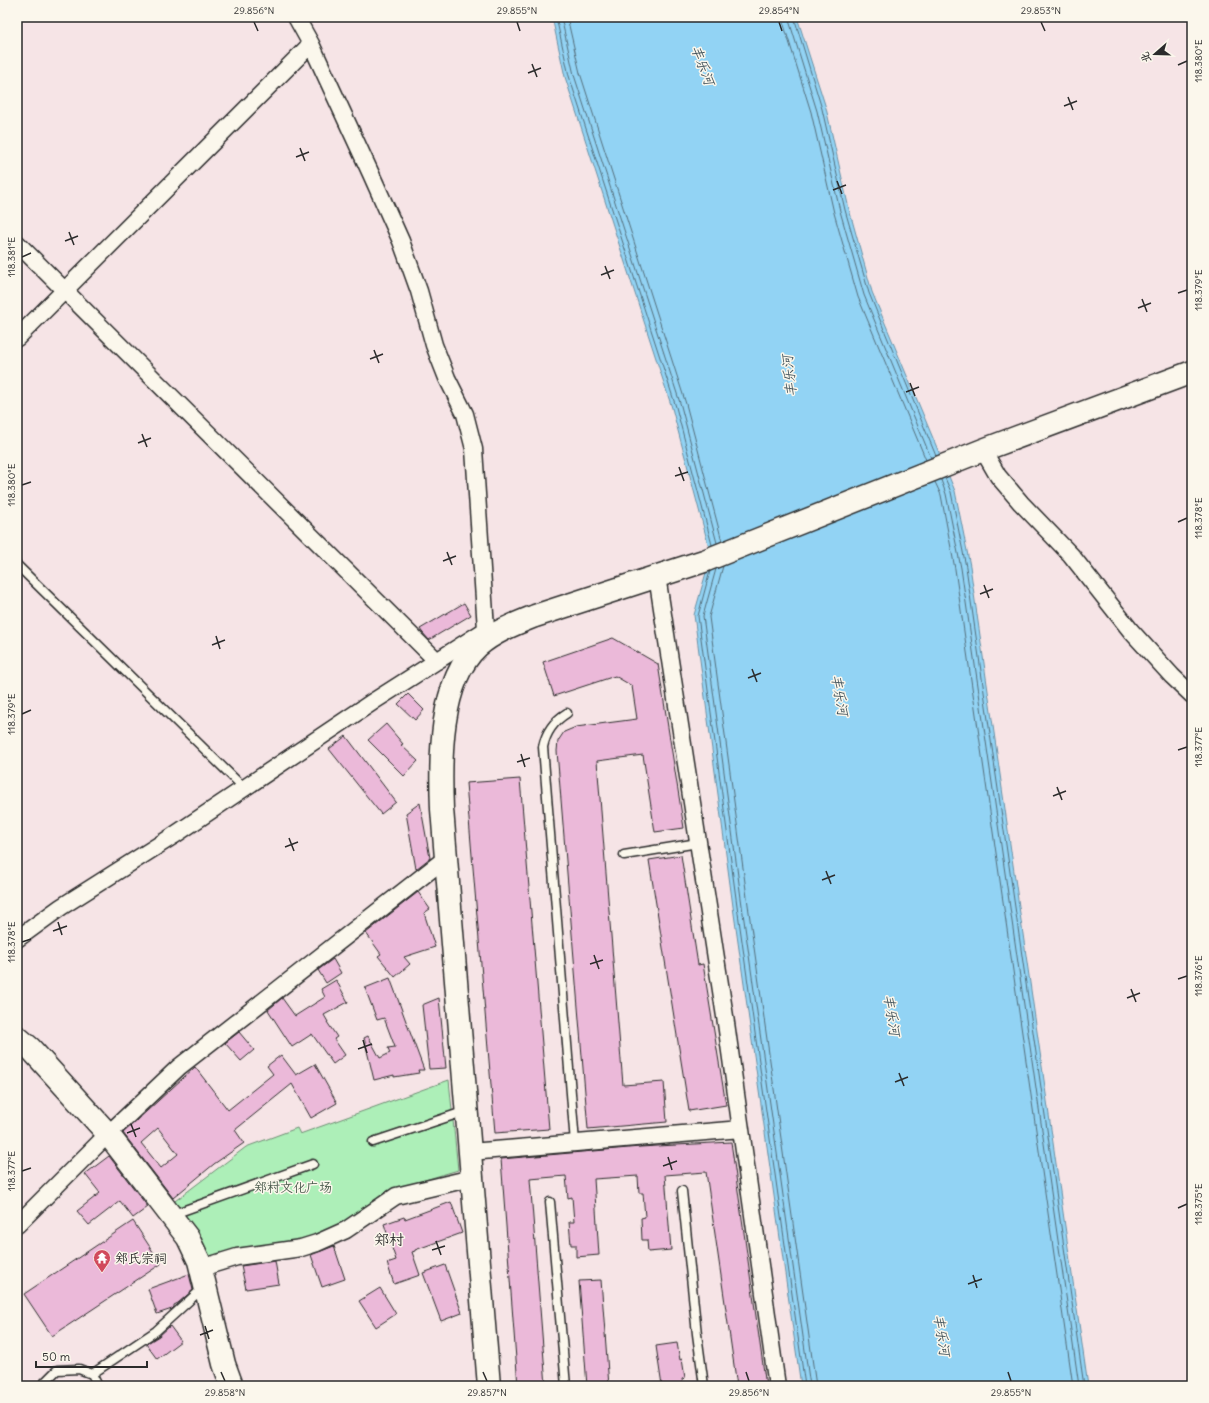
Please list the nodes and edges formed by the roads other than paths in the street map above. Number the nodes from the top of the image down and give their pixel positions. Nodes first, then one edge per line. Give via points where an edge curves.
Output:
1 (296, 17) edge
2 (311, 44) junction
3 (17, 243) edge
4 (65, 290) junction
5 (17, 338) edge
6 (1192, 372) edge
7 (983, 450) junction
8 (17, 565) edge
9 (657, 576) junction
10 (508, 627) junction
11 (486, 630) junction
12 (436, 661) junction
13 (1192, 695) edge
14 (567, 713) dead end
15 (244, 788) junction
16 (698, 843) junction
17 (624, 855) dead end
18 (446, 858) junction
19 (17, 939) edge
20 (17, 1037) edge
21 (467, 1111) junction
22 (741, 1129) junction
23 (108, 1134) junction
24 (373, 1142) dead end
25 (575, 1143) junction
26 (470, 1152) junction
27 (313, 1164) dead end
28 (472, 1178) junction
29 (682, 1191) dead end
30 (550, 1202) dead end
31 (171, 1216) junction
32 (17, 1225) edge
33 (203, 1277) junction
34 (92, 1374) junction
35 (41, 1386) edge
36 (98, 1386) edge
37 (232, 1386) edge
38 (489, 1386) edge
39 (566, 1386) edge
40 (704, 1386) edge
41 (777, 1386) edge

1 - 2 street
2 - 4 street
2 - 11 street via 401,241 419,291 434,345 465,414 474,449
3 - 4 street
4 - 5 street
4 - 12 street
6 - 7 main road
7 - 9 main road via 704,561
7 - 13 street via 998,476 1021,503 1071,555 1131,631
8 - 15 lane
9 - 10 main road
9 - 16 street
10 - 11 street
10 - 18 main road via 470,655 456,678 452,691 442,755 442,809
11 - 12 street
12 - 15 street
14 - 25 lane via 551,727 543,747
15 - 19 street via 61,907
16 - 17 lane
16 - 22 street
18 - 21 main road
18 - 23 street via 179,1067
20 - 23 main road
21 - 24 lane
21 - 26 main road
22 - 25 street
22 - 41 street
23 - 31 main road
23 - 32 street
25 - 26 street
26 - 28 main road
27 - 31 lane
28 - 33 street via 396,1196 346,1230 318,1243 301,1248 237,1257
28 - 38 main road
29 - 40 lane via 696,1334
30 - 39 lane
31 - 33 main road via 188,1238 199,1261
33 - 34 lane via 156,1331
33 - 37 main road via 224,1364
34 - 35 lane via 79,1369 58,1370
34 - 36 lane

